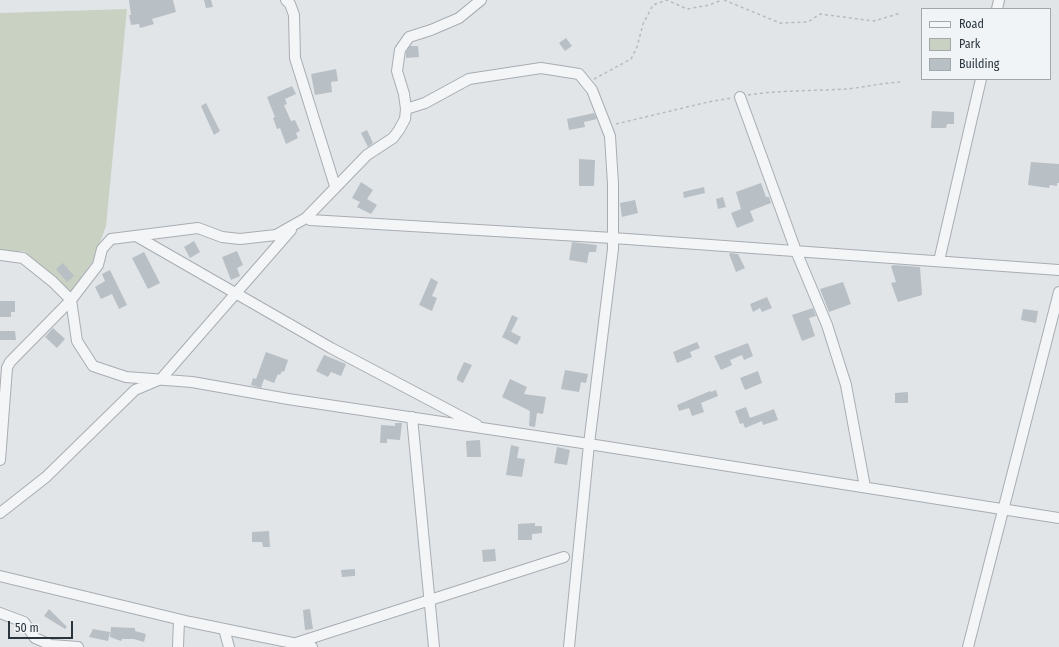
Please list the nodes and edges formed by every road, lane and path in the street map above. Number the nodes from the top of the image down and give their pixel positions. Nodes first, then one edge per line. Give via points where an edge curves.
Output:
1 (286, 0) edge
2 (481, 0) edge
3 (723, 0) edge
4 (901, 13) dead end
5 (981, 80) edge
6 (900, 82) dead end
7 (586, 84) junction
8 (740, 97) junction
9 (406, 109) junction
10 (606, 126) junction
11 (335, 186) junction
12 (310, 220) dead end
13 (294, 226) junction
14 (136, 236) junction
15 (613, 238) junction
16 (796, 251) junction
17 (0, 255) edge
18 (939, 261) junction
19 (1059, 270) edge
20 (1059, 292) edge
21 (235, 294) junction
22 (71, 300) junction
23 (4, 368) edge
24 (161, 379) junction
25 (412, 417) junction
26 (486, 430) junction
27 (589, 444) junction
28 (0, 460) edge
29 (865, 487) junction
30 (1003, 509) junction
31 (0, 513) edge
32 (1059, 518) edge
33 (564, 557) dead end
34 (0, 576) edge
35 (430, 601) junction
36 (0, 613) edge
37 (179, 620) junction
38 (224, 629) junction
39 (294, 645) edge
40 (78, 647) edge
41 (178, 647) edge
42 (229, 647) edge
43 (312, 647) edge
44 (434, 647) edge
45 (569, 647) edge
46 (968, 647) edge

1 - 11 street via 294,15 295,58
2 - 9 street via 459,18 409,37 400,50 397,71
3 - 4 path via 780,23 808,22 820,14 874,21
3 - 7 path via 687,9 667,0 653,5 643,24 632,59
5 - 18 street
6 - 8 path via 878,83 849,89 782,91
7 - 9 street via 578,74 561,70 517,70 469,79 425,103
7 - 10 street via 592,90
8 - 10 path
8 - 16 street
9 - 11 street via 404,119 393,138 367,155
10 - 15 street via 610,136 612,164
11 - 13 street via 314,210
12 - 15 street
13 - 14 street via 276,235 240,239 222,237 198,228
13 - 21 street
14 - 21 street
14 - 22 street via 114,238 109,241 102,249 98,265
15 - 16 street
15 - 27 street
16 - 18 street
16 - 29 street via 827,325 846,385
17 - 22 street via 23,258
18 - 19 street
20 - 30 street
21 - 24 street
21 - 26 street
22 - 23 street
22 - 24 street via 77,341 93,366 126,377
23 - 28 street
24 - 25 street
24 - 31 street via 135,390 46,477
25 - 26 street
25 - 35 street
26 - 27 street
27 - 29 street
27 - 45 street
29 - 30 street
30 - 32 street
30 - 46 street
33 - 35 street
34 - 37 street
35 - 39 street
35 - 44 street
36 - 40 street via 24,622 35,638 51,645
37 - 38 street
37 - 41 street
38 - 39 street
38 - 42 street
39 - 43 street

